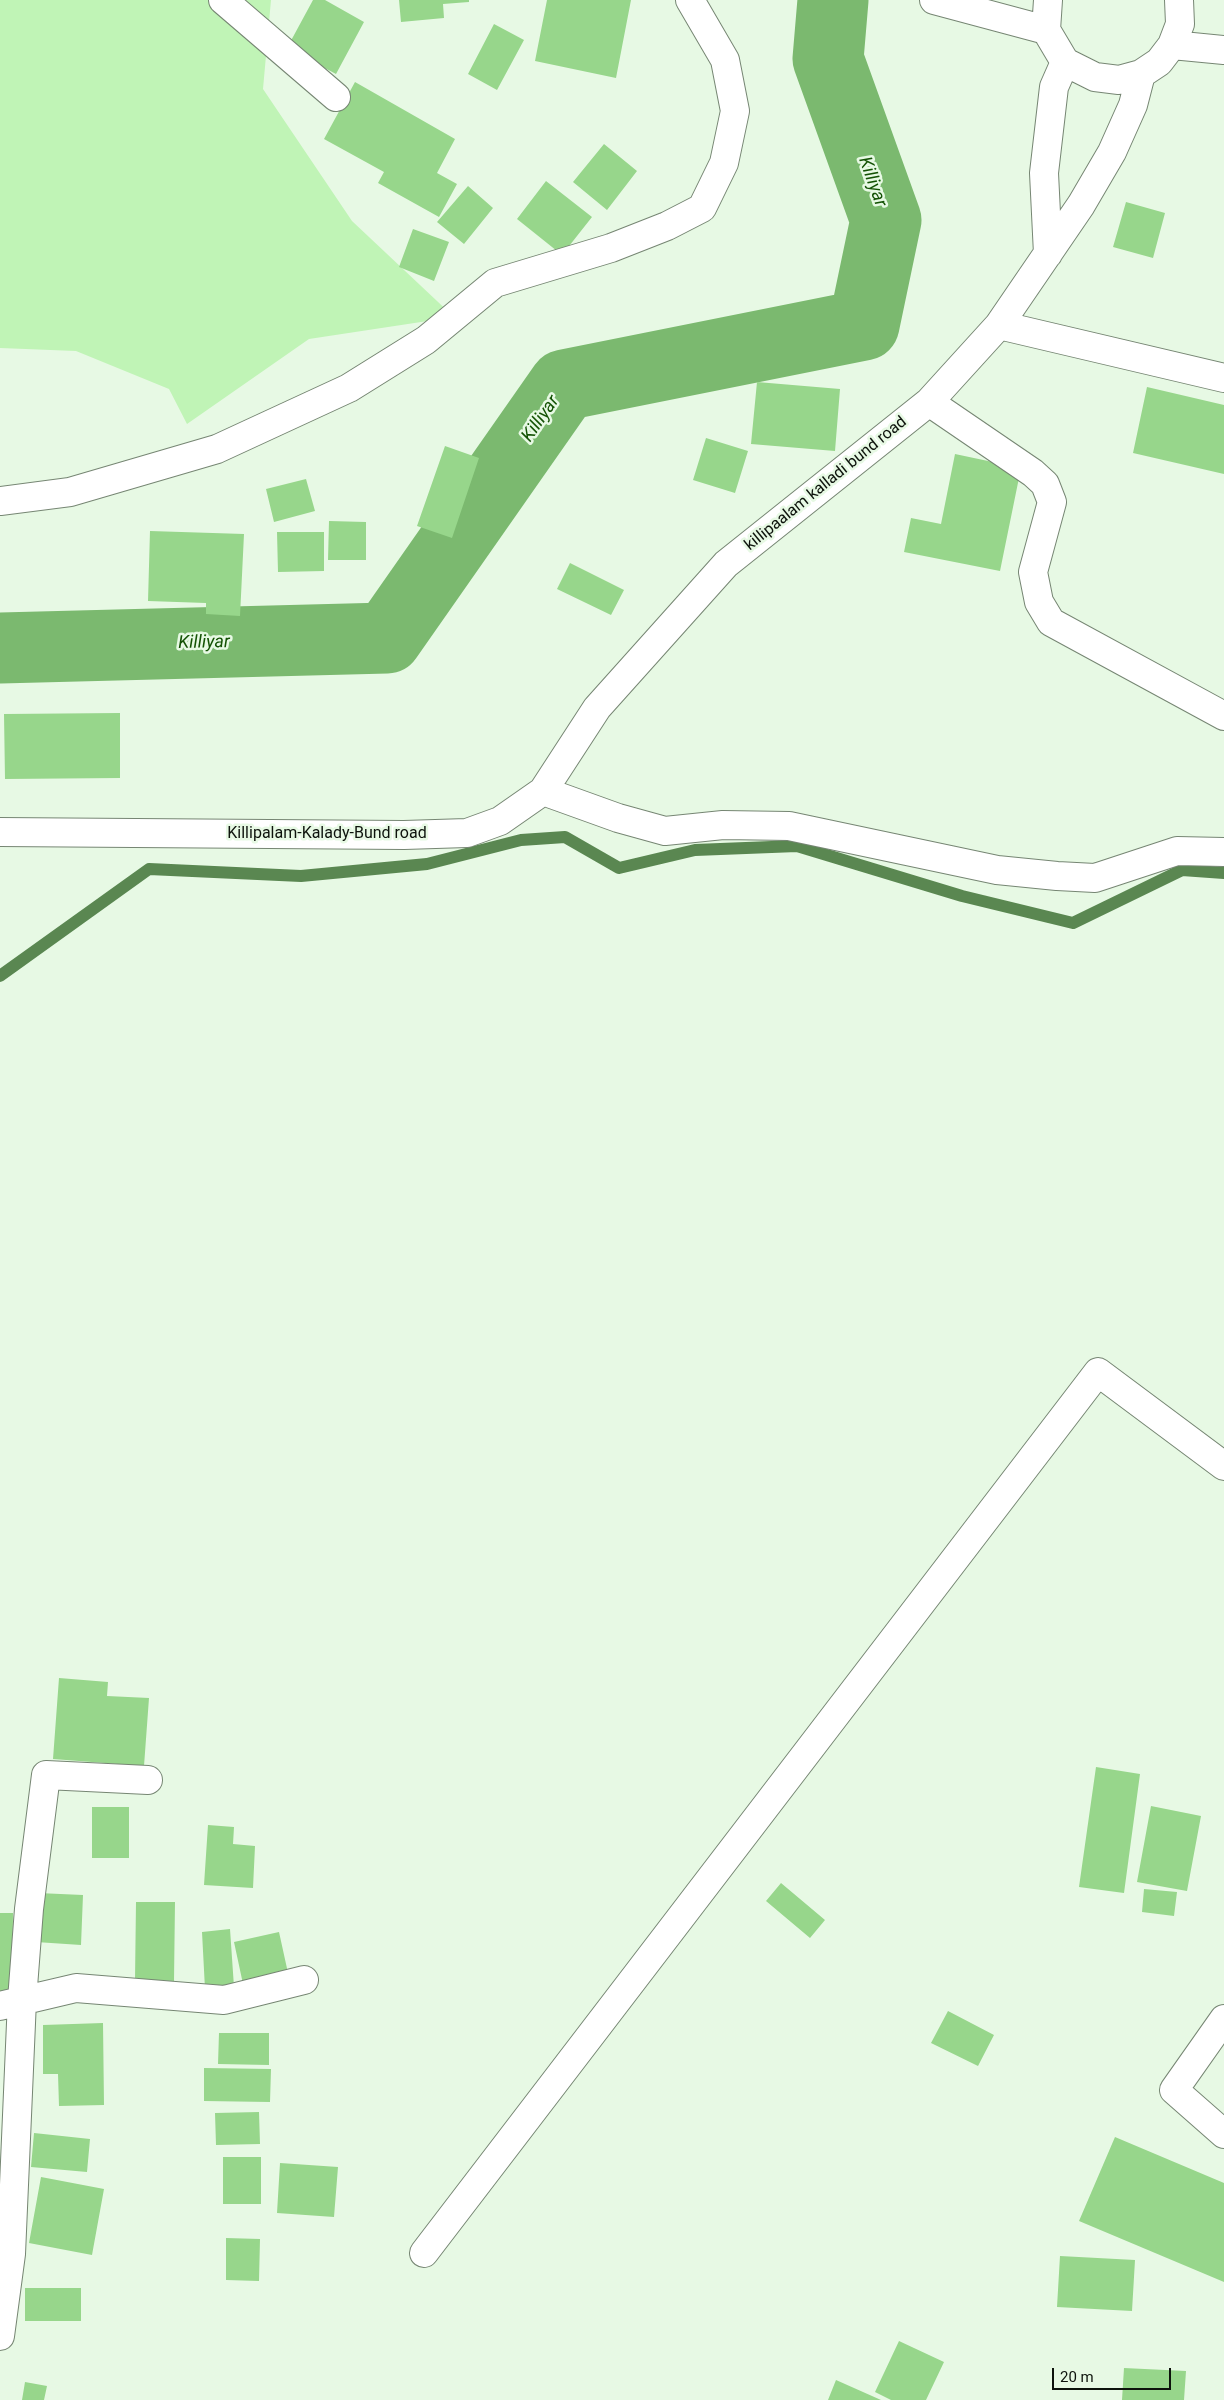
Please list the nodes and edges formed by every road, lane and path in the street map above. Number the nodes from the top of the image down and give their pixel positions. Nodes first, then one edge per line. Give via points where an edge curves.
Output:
1 (223, 0) edge
2 (690, 0) edge
3 (934, 0) edge
4 (1048, 0) edge
5 (1180, 1) edge
6 (1046, 30) junction
7 (1172, 44) junction
8 (1224, 50) edge
9 (1065, 62) junction
10 (1141, 74) junction
11 (336, 97) dead end
12 (1048, 254) junction
13 (999, 324) junction
14 (1224, 378) edge
15 (929, 402) junction
16 (0, 501) edge
17 (597, 708) joint
18 (1224, 716) edge
19 (543, 791) junction
20 (0, 832) edge
21 (1224, 852) edge
22 (1224, 1466) edge
23 (148, 1780) dead end
24 (304, 1980) dead end
25 (11, 2003) edge
26 (1224, 2019) edge
27 (1224, 2134) edge
28 (424, 2253) dead end
29 (0, 2336) edge

1 - 11 street
2 - 16 street via 725,60 735,111 724,163 702,208 611,248 495,283 426,340 349,388 217,449 70,492
3 - 6 street
4 - 6 street
5 - 7 street via 1180,24
6 - 9 street
7 - 8 street
7 - 10 street via 1159,62
9 - 10 street via 1095,77 1118,80
9 - 12 street via 1054,87 1044,173
10 - 12 street, killipaalam kalladi bund road via 1133,105 1112,152
12 - 13 street, killipaalam kalladi bund road
13 - 14 street
13 - 15 street, killipaalam kalladi bund road
15 - 17 street, killipaalam kalladi bund road via 726,564
15 - 18 street via 1045,484 1052,502 1034,572 1039,602 1051,622
17 - 19 street, Killipalam-Kalady-Bund road
19 - 20 street, Killipalam-Kalady-Bund road via 500,821 468,833
19 - 21 street via 665,831 724,825 789,826 997,870 1057,876 1095,878 1177,851
22 - 28 street via 1098,1372
23 - 25 street via 46,1775 29,1909
24 - 25 street via 224,2000 76,1988
25 - 29 street via 11,2254
26 - 27 street via 1174,2090

